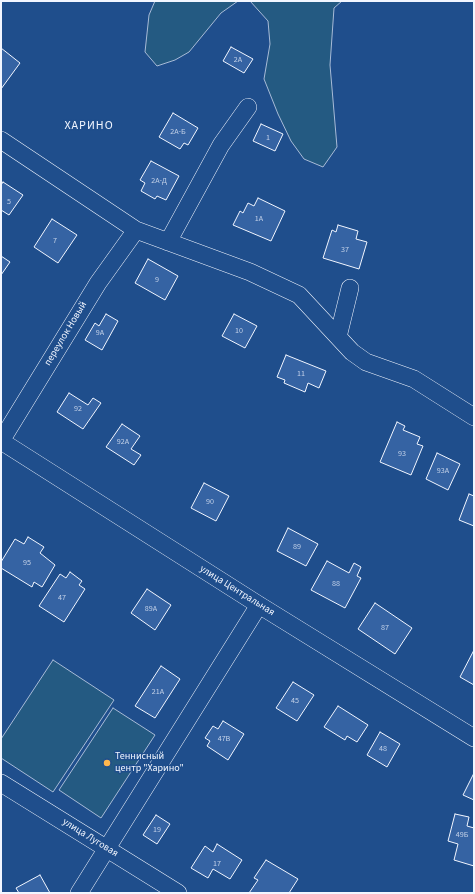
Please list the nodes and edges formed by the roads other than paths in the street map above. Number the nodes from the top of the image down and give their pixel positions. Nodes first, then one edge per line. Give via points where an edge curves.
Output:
1 (248, 107) dead end
2 (1, 140) edge
3 (136, 230) junction
4 (168, 242) junction
5 (350, 288) dead end
6 (338, 336) junction
7 (474, 416) edge
8 (1, 441) edge
9 (258, 605) junction
10 (474, 738) edge
11 (1, 784) edge
12 (107, 848) junction
13 (79, 893) edge
14 (178, 893) edge

1 - 4 street via 221,145
2 - 3 street
3 - 4 street
3 - 8 street, переулок Новый via 98,283
4 - 6 street via 250,272 299,295
5 - 6 street
6 - 7 street via 352,352 366,362 414,379
8 - 9 street, улица Центральная
9 - 10 street, улица Центральная
9 - 12 street
11 - 12 street, улица Луговая
12 - 13 street
12 - 14 street, улица Луговая

